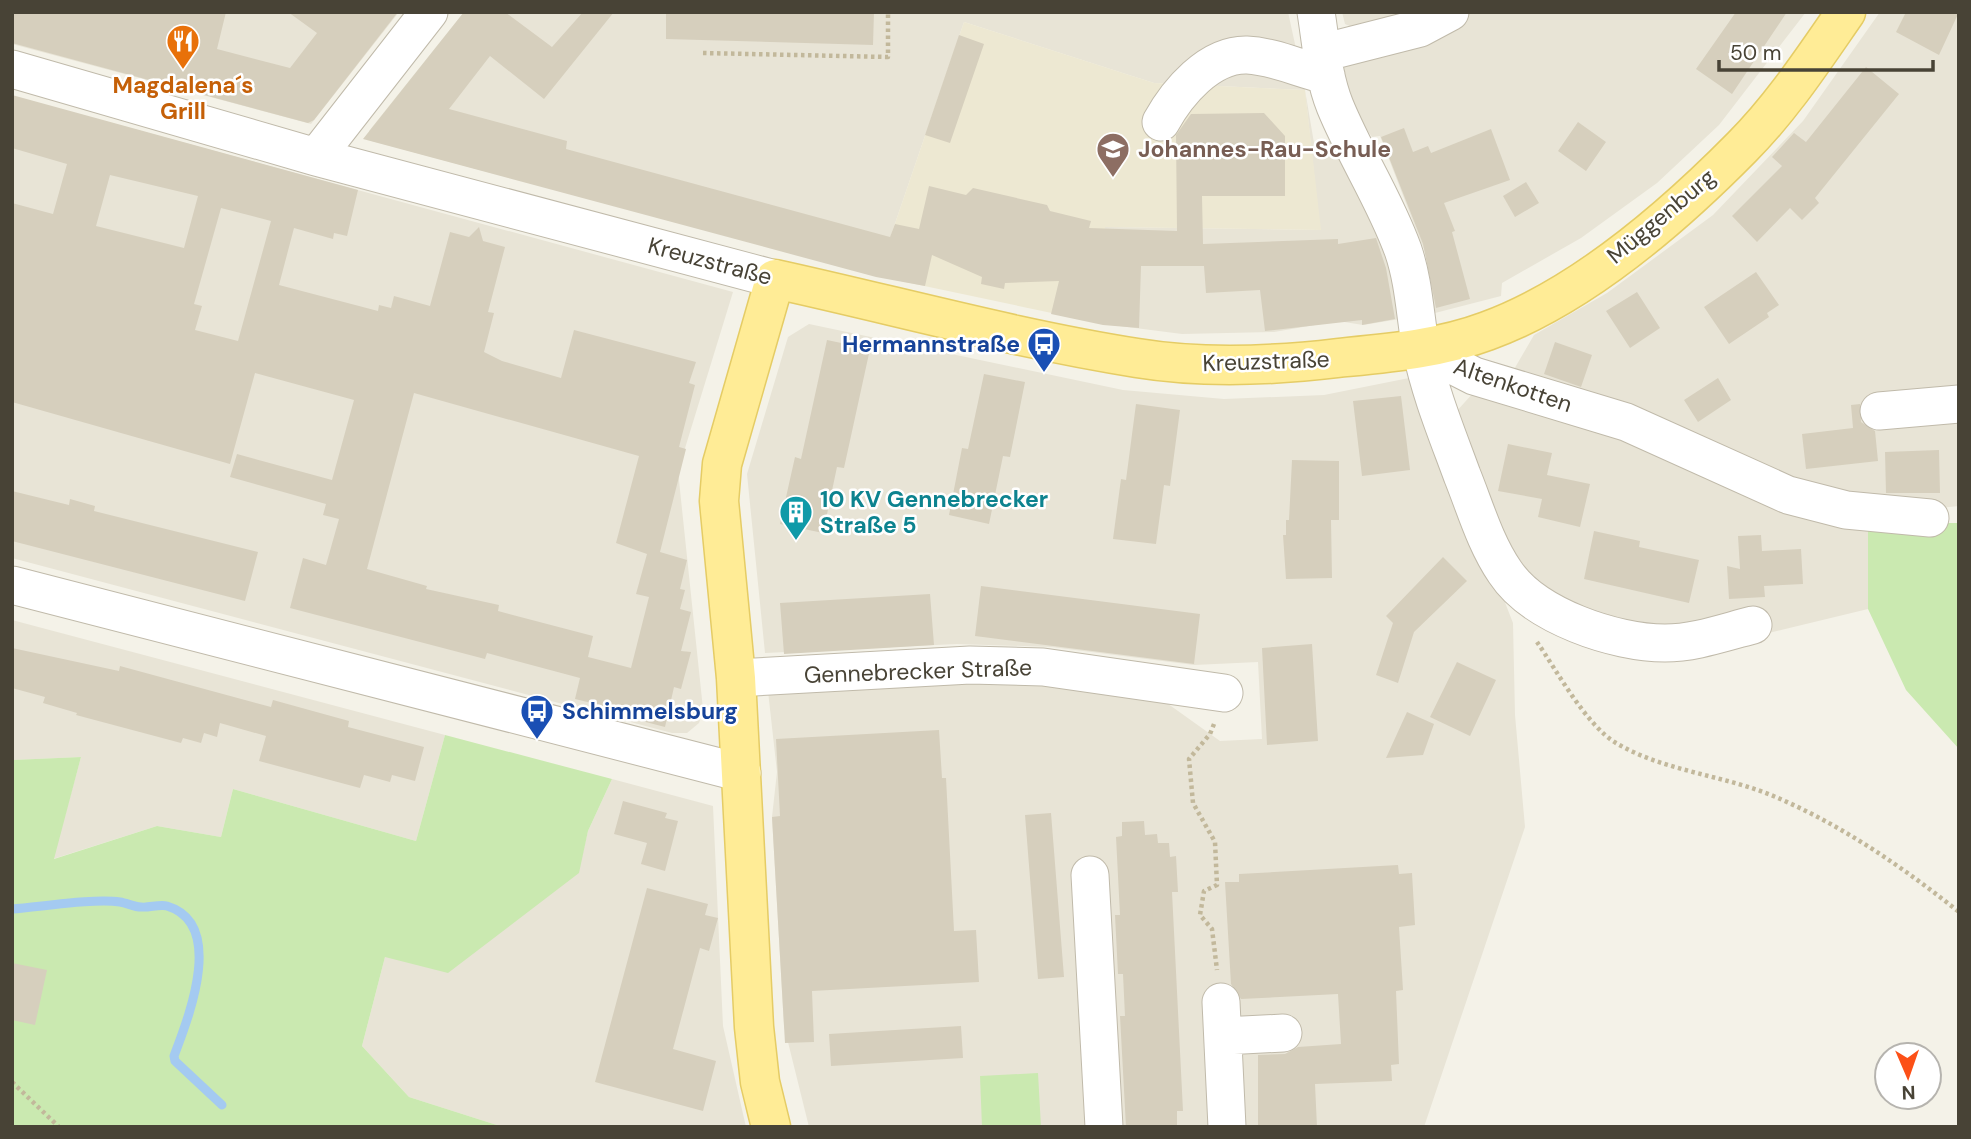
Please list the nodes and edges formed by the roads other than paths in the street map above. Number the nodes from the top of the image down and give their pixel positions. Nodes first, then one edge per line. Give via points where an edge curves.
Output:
1 (429, 12) edge
2 (1316, 12) edge
3 (1450, 12) edge
4 (1846, 12) edge
5 (1324, 64) junction
6 (12, 69) edge
7 (1161, 122) dead end
8 (316, 157) junction
9 (775, 279) junction
10 (1421, 349) junction
11 (1959, 404) edge
12 (1879, 411) dead end
13 (1930, 518) dead end
14 (12, 585) edge
15 (1753, 625) dead end
16 (736, 678) junction
17 (1224, 693) road end
18 (742, 774) junction
19 (1090, 875) dead end
20 (1283, 1034) dead end
21 (771, 1127) edge
22 (1104, 1127) edge
23 (1227, 1127) edge

1 - 8 street
2 - 5 street
3 - 5 street
4 - 10 main road, Müggenburg via 1797,82 1743,146 1626,248 1544,304 1487,331
5 - 7 street via 1245,54 1221,62 1193,79
5 - 10 street via 1335,105 1403,250
6 - 8 street, Kreuzstraße
8 - 9 street, Kreuzstraße
9 - 10 main road, Kreuzstraße via 1138,358 1224,367
9 - 16 main road via 722,464 719,501
10 - 13 street, Altenkotten via 1474,376 1626,422 1788,495 1846,510
10 - 15 street, Altenkotten via 1437,409 1488,541 1506,574 1534,599 1566,619 1637,642 1702,638
11 - 12 street
14 - 18 street
16 - 17 street, Gennebrecker Straße via 970,665 1043,667
16 - 18 main road
18 - 21 main road via 754,1027
19 - 22 street
20 - 23 street via 1222,1019

